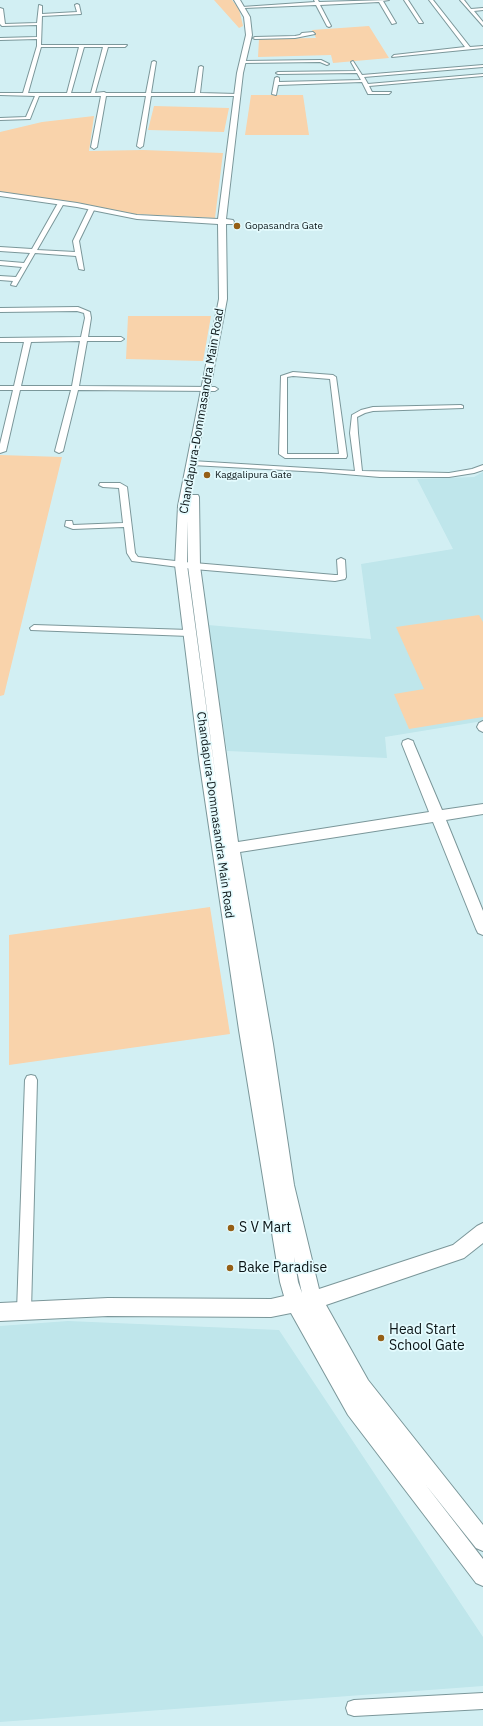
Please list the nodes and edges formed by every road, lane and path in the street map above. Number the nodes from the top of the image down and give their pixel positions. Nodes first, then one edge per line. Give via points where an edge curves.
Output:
1 (237, 0) edge
2 (380, 0) edge
3 (387, 0) edge
4 (406, 0) edge
5 (431, 0) edge
6 (462, 0) edge
7 (317, 2) edge
8 (245, 4) edge
9 (77, 5) dead end
10 (40, 6) dead end
11 (483, 8) edge
12 (1, 9) edge
13 (470, 10) junction
14 (40, 15) junction
15 (481, 19) edge
16 (421, 22) dead end
17 (394, 23) dead end
18 (40, 24) junction
19 (483, 25) edge
20 (329, 26) dead end
21 (313, 33) dead end
22 (40, 38) junction
23 (255, 38) junction
24 (0, 39) edge
25 (39, 46) junction
26 (82, 46) junction
27 (106, 46) junction
28 (125, 46) dead end
29 (483, 47) edge
30 (468, 49) junction
31 (394, 56) dead end
32 (154, 62) dead end
33 (247, 62) junction
34 (279, 62) junction
35 (354, 62) dead end
36 (327, 64) dead end
37 (483, 66) edge
38 (201, 67) dead end
39 (278, 73) junction
40 (360, 74) junction
41 (483, 75) edge
42 (365, 83) junction
43 (276, 84) junction
44 (25, 93) junction
45 (38, 93) junction
46 (69, 93) junction
47 (93, 93) junction
48 (104, 93) junction
49 (389, 93) dead end
50 (0, 94) edge
51 (148, 94) junction
52 (197, 94) junction
53 (274, 94) dead end
54 (237, 95) junction
55 (0, 119) edge
56 (140, 146) dead end
57 (94, 147) dead end
58 (0, 194) edge
59 (61, 203) junction
60 (92, 208) junction
61 (226, 222) junction
62 (0, 249) edge
63 (33, 251) junction
64 (79, 254) junction
65 (0, 263) edge
66 (25, 265) junction
67 (82, 269) dead end
68 (0, 278) edge
69 (0, 310) edge
70 (121, 338) dead end
71 (84, 339) junction
72 (0, 340) edge
73 (28, 340) junction
74 (214, 385) junction
75 (0, 388) edge
76 (16, 388) junction
77 (75, 388) junction
78 (461, 408) dead end
79 (2, 450) dead end
80 (59, 451) dead end
81 (311, 457) junction
82 (199, 464) junction
83 (483, 468) edge
84 (312, 469) junction
85 (359, 474) junction
86 (103, 485) dead end
87 (196, 490) dead end
88 (68, 523) dead end
89 (128, 525) junction
90 (342, 560) dead end
91 (187, 565) junction
92 (34, 628) dead end
93 (190, 633) junction
94 (408, 744) dead end
95 (483, 809) edge
96 (437, 816) junction
97 (232, 848) junction
98 (483, 929) edge
99 (30, 1080) dead end
100 (483, 1232) edge
101 (313, 1300) junction
102 (295, 1303) junction
103 (24, 1311) junction
104 (0, 1312) edge
105 (483, 1541) edge
106 (483, 1576) edge
107 (483, 1701) edge
108 (354, 1708) dead end

1 - 8 main road, Chandapura-Dommasandra Main Road
2 - 3 street
2 - 7 street
2 - 17 street
4 - 16 street
5 - 30 street
6 - 13 street
7 - 8 street
7 - 20 street
8 - 23 main road, Chandapura-Dommasandra Main Road via 254,16
8 - 33 main road, Chandapura-Dommasandra Main Road via 250,29
9 - 14 street via 78,13
10 - 14 street
11 - 13 street
12 - 18 street via 4,25
13 - 15 street
14 - 18 street
15 - 19 street
18 - 22 street
21 - 23 street via 295,38
22 - 24 street
22 - 25 street
23 - 33 main road, Chandapura-Dommasandra Main Road
25 - 26 street
25 - 44 street
26 - 27 street
26 - 46 street
27 - 28 street
27 - 47 street
29 - 30 street
30 - 31 street
32 - 51 street
33 - 34 street
33 - 54 main road, Chandapura-Dommasandra Main Road via 240,73
33 - 61 main road, Chandapura-Dommasandra Main Road
34 - 36 street via 321,61
34 - 39 street
35 - 40 street
37 - 40 street
38 - 52 street
39 - 40 street
39 - 43 street
40 - 42 street
41 - 42 street
42 - 43 street
42 - 49 street via 370,93
43 - 53 street
44 - 45 street
44 - 50 street
45 - 46 street
45 - 55 street via 28,118
46 - 47 street
47 - 48 street
48 - 51 street
48 - 57 street
51 - 52 street
51 - 56 street
52 - 54 street
54 - 61 main road, Chandapura-Dommasandra Main Road
58 - 59 main road
59 - 60 main road
59 - 63 street
60 - 61 main road via 137,217
60 - 64 street via 76,241
61 - 74 main road, Chandapura-Dommasandra Main Road
61 - 74 main road, Chandapura-Dommasandra Main Road via 230,299
62 - 63 street
63 - 64 street
63 - 66 street
64 - 67 street
65 - 66 street
66 - 68 street via 16,282
69 - 71 street via 78,309 87,312
70 - 71 street
71 - 73 street
71 - 77 street
72 - 73 street
73 - 76 street
74 - 77 street
74 - 82 main road, Chandapura-Dommasandra Main Road
75 - 76 street
76 - 77 street
76 - 79 street
77 - 80 street
78 - 85 street via 373,409 357,414 354,416 354,433
81 - 81 street via 283,454 286,375 332,376 335,379 343,454 339,457
81 - 84 street
82 - 84 street
82 - 91 main road, Chandapura-Dommasandra Main Road via 183,506
83 - 85 street via 449,475
84 - 85 street
86 - 89 street via 123,487
87 - 91 main road, Chandapura-Dommasandra Main Road
88 - 89 street via 73,527
89 - 91 street via 131,553 135,559
90 - 91 street via 340,578
91 - 93 main road, Chandapura-Dommasandra Main Road
91 - 97 main road, Chandapura-Dommasandra Main Road
92 - 93 street
93 - 102 main road, Chandapura-Dommasandra Main Road via 206,759 247,1030 289,1282
94 - 96 main road
95 - 96 main road
96 - 97 main road
96 - 98 main road
97 - 101 main road, Chandapura-Dommasandra Main Road via 286,1185
99 - 103 street
100 - 101 main road via 458,1252
101 - 102 main road
101 - 105 main road, Chandapura-Dommasandra Main Road via 361,1387
102 - 103 main road via 271,1308 108,1307
102 - 106 main road, Chandapura-Dommasandra Main Road via 354,1408
103 - 104 main road
107 - 108 street

